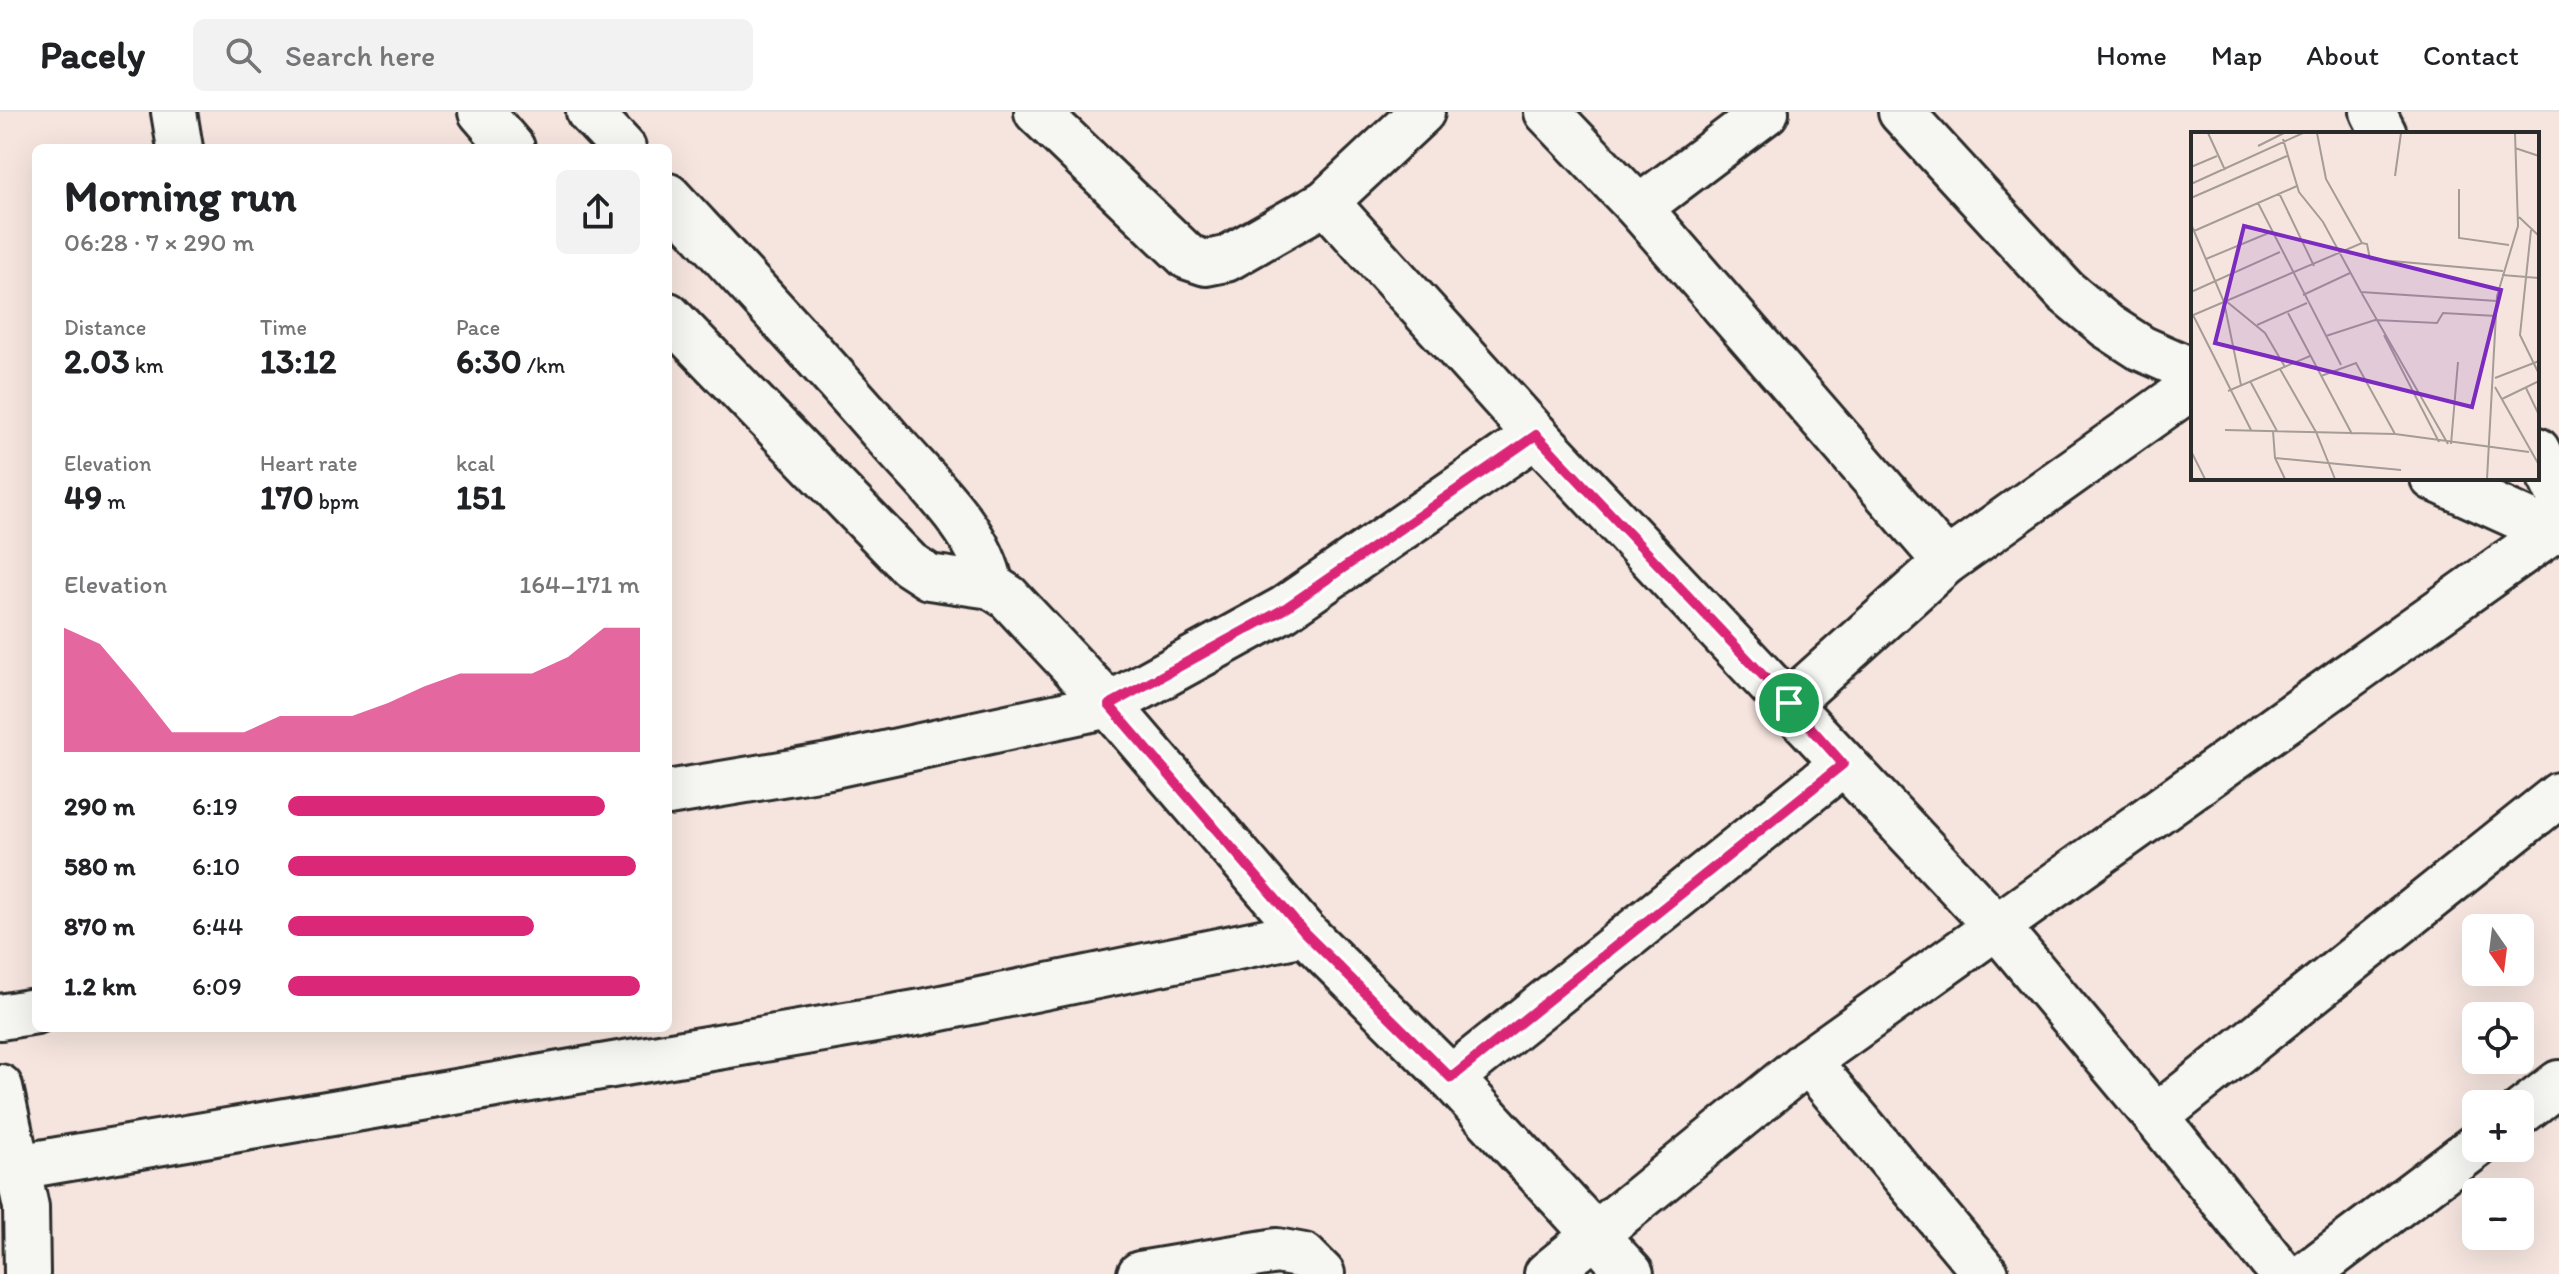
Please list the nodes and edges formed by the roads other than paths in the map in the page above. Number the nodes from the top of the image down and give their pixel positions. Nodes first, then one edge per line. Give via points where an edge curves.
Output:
1 (174, 112) edge
2 (481, 112) edge
3 (589, 112) edge
4 (1037, 112) edge
5 (1422, 112) edge
6 (1547, 112) edge
7 (1766, 112) edge
8 (1901, 112) edge
9 (2373, 112) edge
10 (2383, 132) edge
11 (179, 144) edge
12 (509, 144) edge
13 (619, 144) edge
14 (672, 200) edge
15 (1326, 202) junction
16 (1639, 208) junction
17 (672, 319) edge
18 (2191, 370) edge
19 (2191, 387) edge
20 (1536, 435) junction
21 (2539, 457) edge
22 (2439, 480) edge
23 (2557, 518) edge
24 (1946, 562) junction
25 (991, 586) junction
26 (1789, 703) junction
27 (1109, 705) junction
28 (1843, 764) junction
29 (672, 792) edge
30 (2559, 795) edge
31 (1997, 927) junction
32 (1305, 933) junction
33 (32, 1012) edge
34 (0, 1017) edge
35 (1808, 1061) junction
36 (1451, 1078) junction
37 (2559, 1083) edge
38 (0, 1087) edge
39 (2534, 1102) edge
40 (2156, 1117) junction
41 (2462, 1157) edge
42 (17, 1167) junction
43 (1595, 1233) junction
44 (27, 1274) edge
45 (1140, 1274) edge
46 (1322, 1274) edge
47 (1547, 1274) edge
48 (1631, 1274) edge
49 (1986, 1274) edge
50 (2282, 1274) edge
51 (2307, 1274) edge

1 - 11 street
2 - 12 street
3 - 13 street
4 - 15 street via 1188,257 1206,263 1226,259
5 - 15 street
6 - 16 street
7 - 16 street
8 - 18 street via 2065,291 2118,334
9 - 10 street
14 - 25 street via 819,358 956,517 987,564
15 - 20 street
16 - 24 street
17 - 25 street via 909,564 929,577
19 - 24 street
20 - 26 street
20 - 27 street via 1284,609
21 - 23 street
22 - 23 street
23 - 31 street
24 - 26 street
25 - 27 street via 1008,597
26 - 28 street
27 - 29 street via 829,766
27 - 32 street
28 - 31 street
28 - 36 street
30 - 40 street
31 - 35 street
31 - 40 street
32 - 36 street
32 - 42 street via 922,1012
33 - 34 street
35 - 43 street
35 - 49 street
36 - 43 street
37 - 39 street
38 - 42 street
40 - 50 street
41 - 51 street
42 - 44 street via 26,1207
43 - 47 street
43 - 48 street
45 - 46 street via 1277,1251 1304,1256

